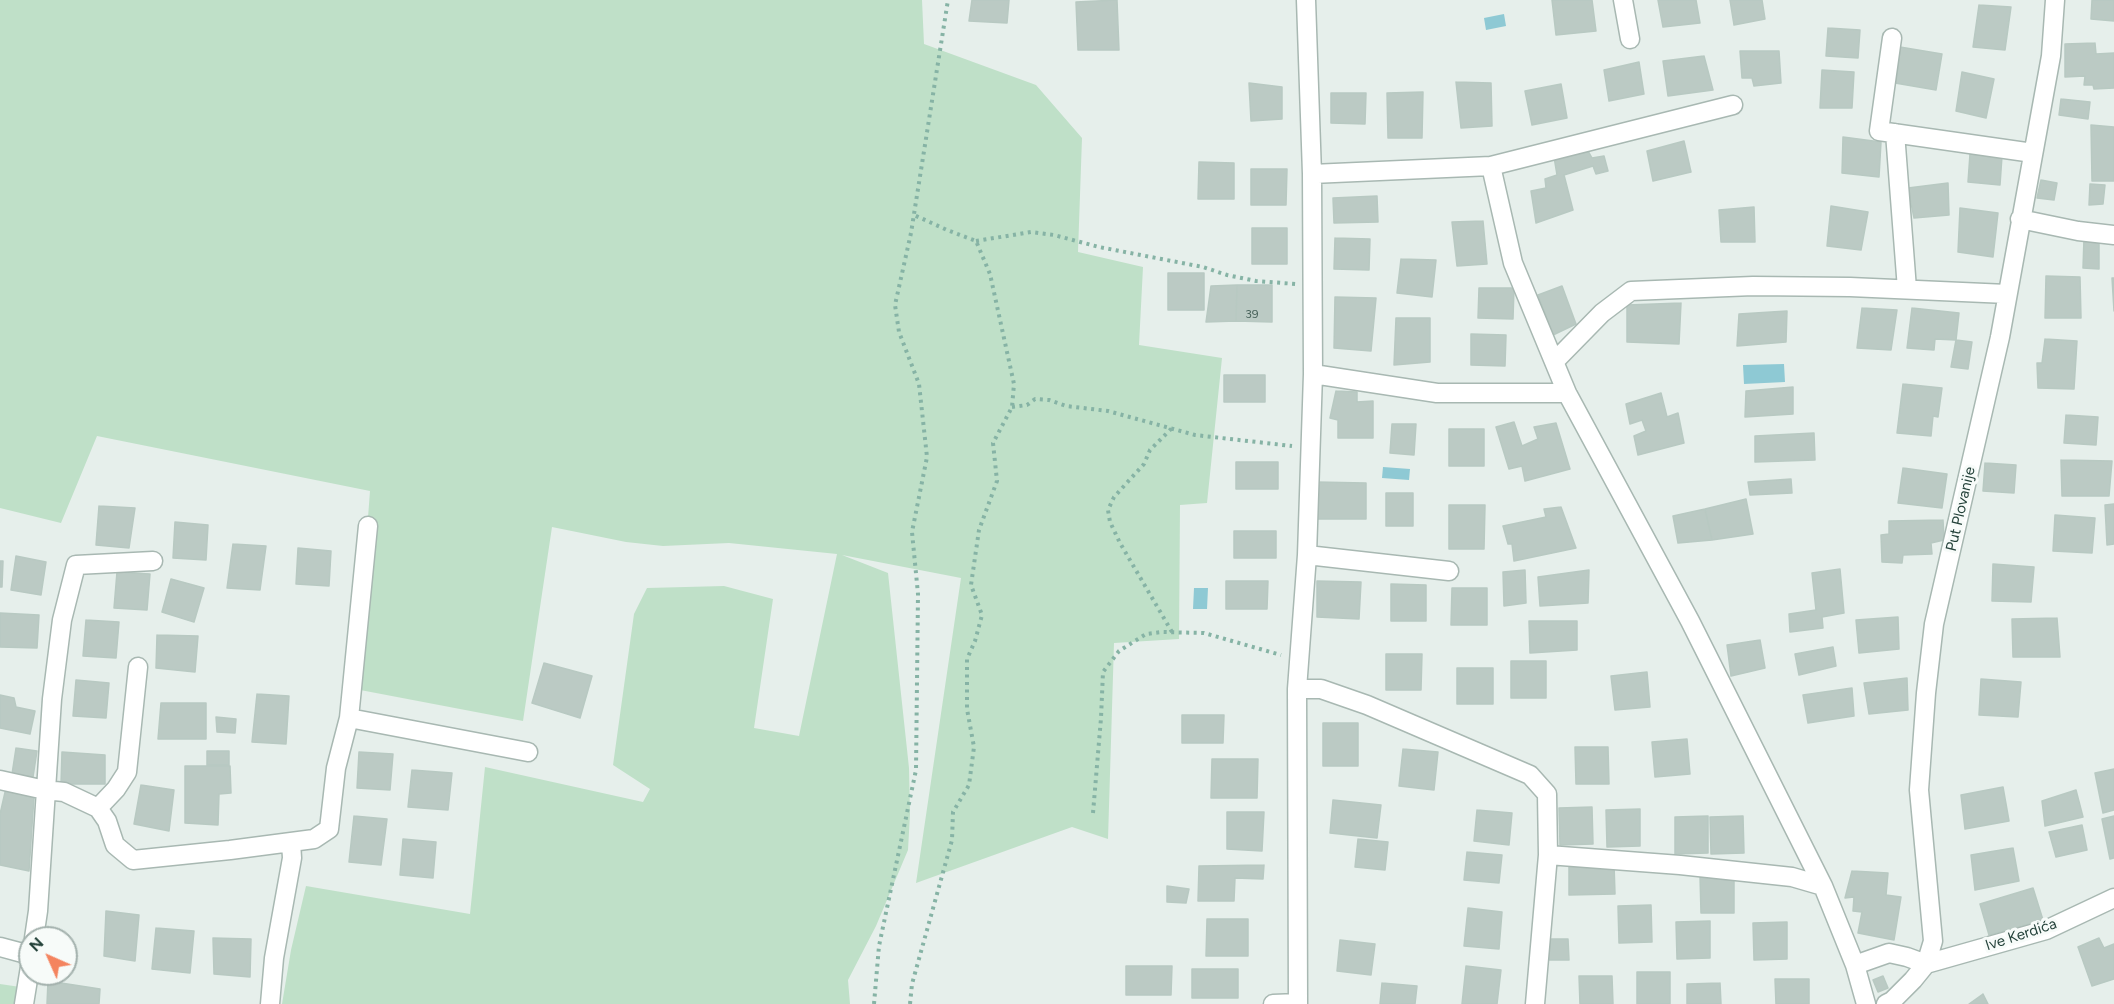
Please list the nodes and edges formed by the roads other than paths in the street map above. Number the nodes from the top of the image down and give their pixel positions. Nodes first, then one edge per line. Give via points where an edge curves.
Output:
1 (1306, 0) edge
2 (1623, 0) edge
3 (2055, 0) edge
4 (1892, 38) dead end
5 (1630, 39) dead end
6 (1733, 105) dead end
7 (1895, 133) junction
8 (2032, 153) junction
9 (1491, 166) junction
10 (1312, 174) junction
11 (2020, 219) junction
12 (2114, 235) edge
13 (1907, 290) junction
14 (2007, 294) junction
15 (1554, 362) junction
16 (1313, 374) junction
17 (1567, 393) junction
18 (368, 526) dead end
19 (1308, 555) junction
20 (153, 561) dead end
21 (1449, 571) dead end
22 (138, 667) dead end
23 (1297, 689) junction
24 (349, 718) junction
25 (528, 752) dead end
26 (0, 780) edge
27 (45, 790) junction
28 (98, 808) junction
29 (291, 842) junction
30 (1548, 855) junction
31 (1823, 886) junction
32 (2114, 898) edge
33 (36, 926) edge
34 (0, 947) edge
35 (18, 952) edge
36 (1926, 964) junction
37 (1856, 965) junction
38 (27, 986) edge
39 (1298, 1003) edge
40 (1891, 1003) edge
41 (24, 1004) edge
42 (270, 1004) edge
43 (1273, 1004) edge
44 (1535, 1004) edge
45 (1866, 1004) edge

1 - 10 street
2 - 5 street
3 - 8 street, Put Plovanije via 2051,56
4 - 7 street via 1879,131
6 - 9 street
7 - 8 street
7 - 13 street
8 - 11 street, Put Plovanije
9 - 10 street
9 - 15 street via 1513,263
10 - 16 street
11 - 12 street
11 - 14 street, Put Plovanije
13 - 14 street
13 - 15 street via 1754,286 1631,291 1602,313
14 - 36 street, Put Plovanije via 1934,624 1919,790 1933,941
15 - 17 street
16 - 17 street via 1437,393
16 - 19 street
17 - 31 street via 1690,621
18 - 24 street
19 - 21 street
19 - 23 street
20 - 27 street via 76,566 62,620
22 - 28 street via 127,772
23 - 30 street via 1321,690 1367,705 1530,775 1547,794
23 - 39 street
24 - 25 street
24 - 29 street via 336,768 329,830 314,839
26 - 27 street
27 - 28 street via 64,792
27 - 33 street
28 - 29 street via 115,845 133,860
29 - 42 street via 292,858
30 - 31 street via 1792,877
30 - 44 street
31 - 37 street
32 - 36 street, Ive Kerdića via 2046,930
34 - 35 street
36 - 37 street via 1889,953
36 - 40 street, Put Plovanije
37 - 45 street
38 - 41 street
39 - 43 street

